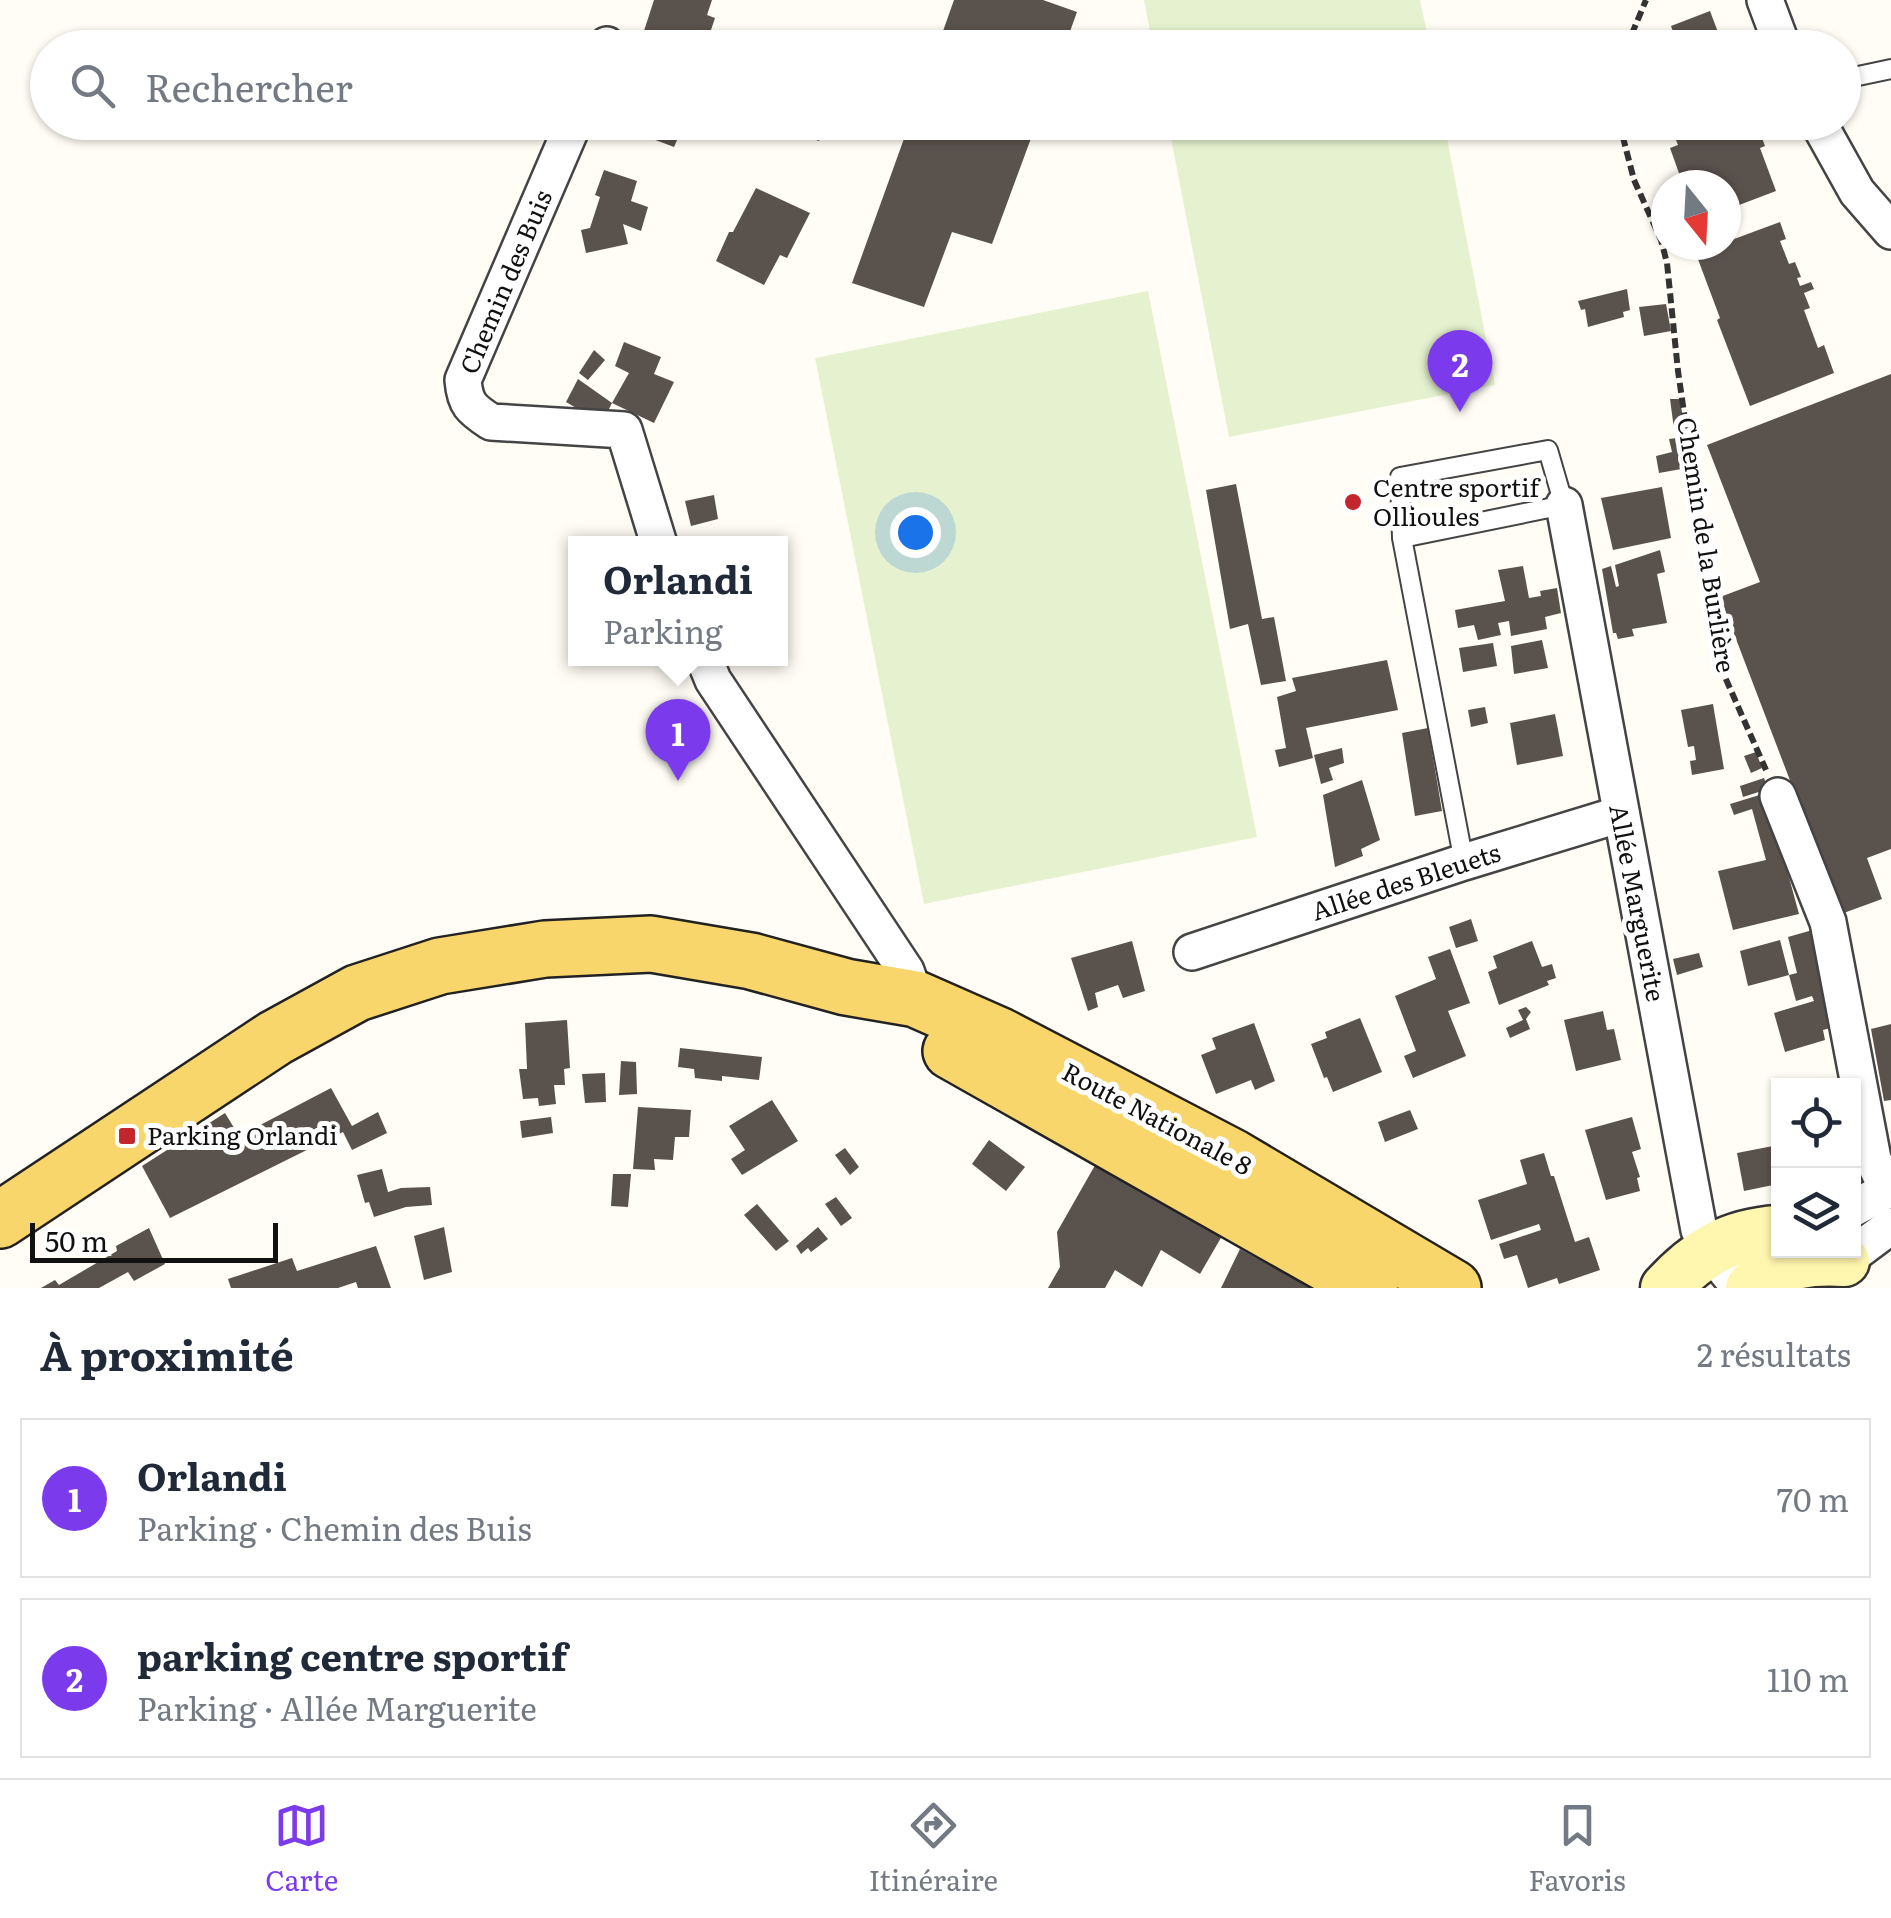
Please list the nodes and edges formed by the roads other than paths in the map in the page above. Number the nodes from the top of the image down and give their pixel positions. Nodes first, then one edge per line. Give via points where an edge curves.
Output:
1 (1765, 0) edge
2 (1776, 30) edge
3 (1891, 70) edge
4 (1861, 76) edge
5 (566, 140) edge
6 (1828, 140) edge
7 (1891, 230) edge
8 (1564, 505) junction
9 (657, 536) edge
10 (1402, 538) junction
11 (708, 666) edge
12 (1778, 796) road end
13 (1621, 814) junction
14 (1464, 862) junction
15 (1192, 952) dead end
16 (846, 986) junction
17 (916, 999) junction
18 (1889, 1189) edge
19 (1861, 1204) edge
20 (1771, 1208) edge
21 (0, 1220) edge
22 (1891, 1226) edge
23 (1741, 1240) edge
24 (1848, 1266) edge
25 (1370, 1288) edge
26 (1453, 1288) edge
27 (1666, 1288) edge
28 (1740, 1288) edge
29 (1750, 1288) edge

1 - 2 street
3 - 4 lane
5 - 9 street, Chemin des Buis via 464,380 465,399 491,422 624,430
6 - 7 street via 1857,192
8 - 10 lane
8 - 10 lane via 1548,450 1400,477
8 - 13 street, Allée Marguerite
10 - 14 lane
11 - 17 street via 906,971
12 - 18 street via 1828,922 1872,1159
13 - 14 street, Allée des Bleuets
13 - 23 street, Allée Marguerite via 1700,1230
14 - 15 street, Allée des Bleuets
16 - 17 main road, Route Nationale 8
16 - 21 main road, Route Nationale 8 via 651,944 546,949 440,966 357,994 275,1038
16 - 25 main road, Route Nationale 8 via 912,1030
17 - 26 main road, Route Nationale 8 via 1232,1156
18 - 19 street
20 - 23 street via 1750,1216
22 - 24 street
23 - 27 street via 1683,1269
23 - 28 street, Allée Marguerite
24 - 29 street via 1820,1260 1789,1266

